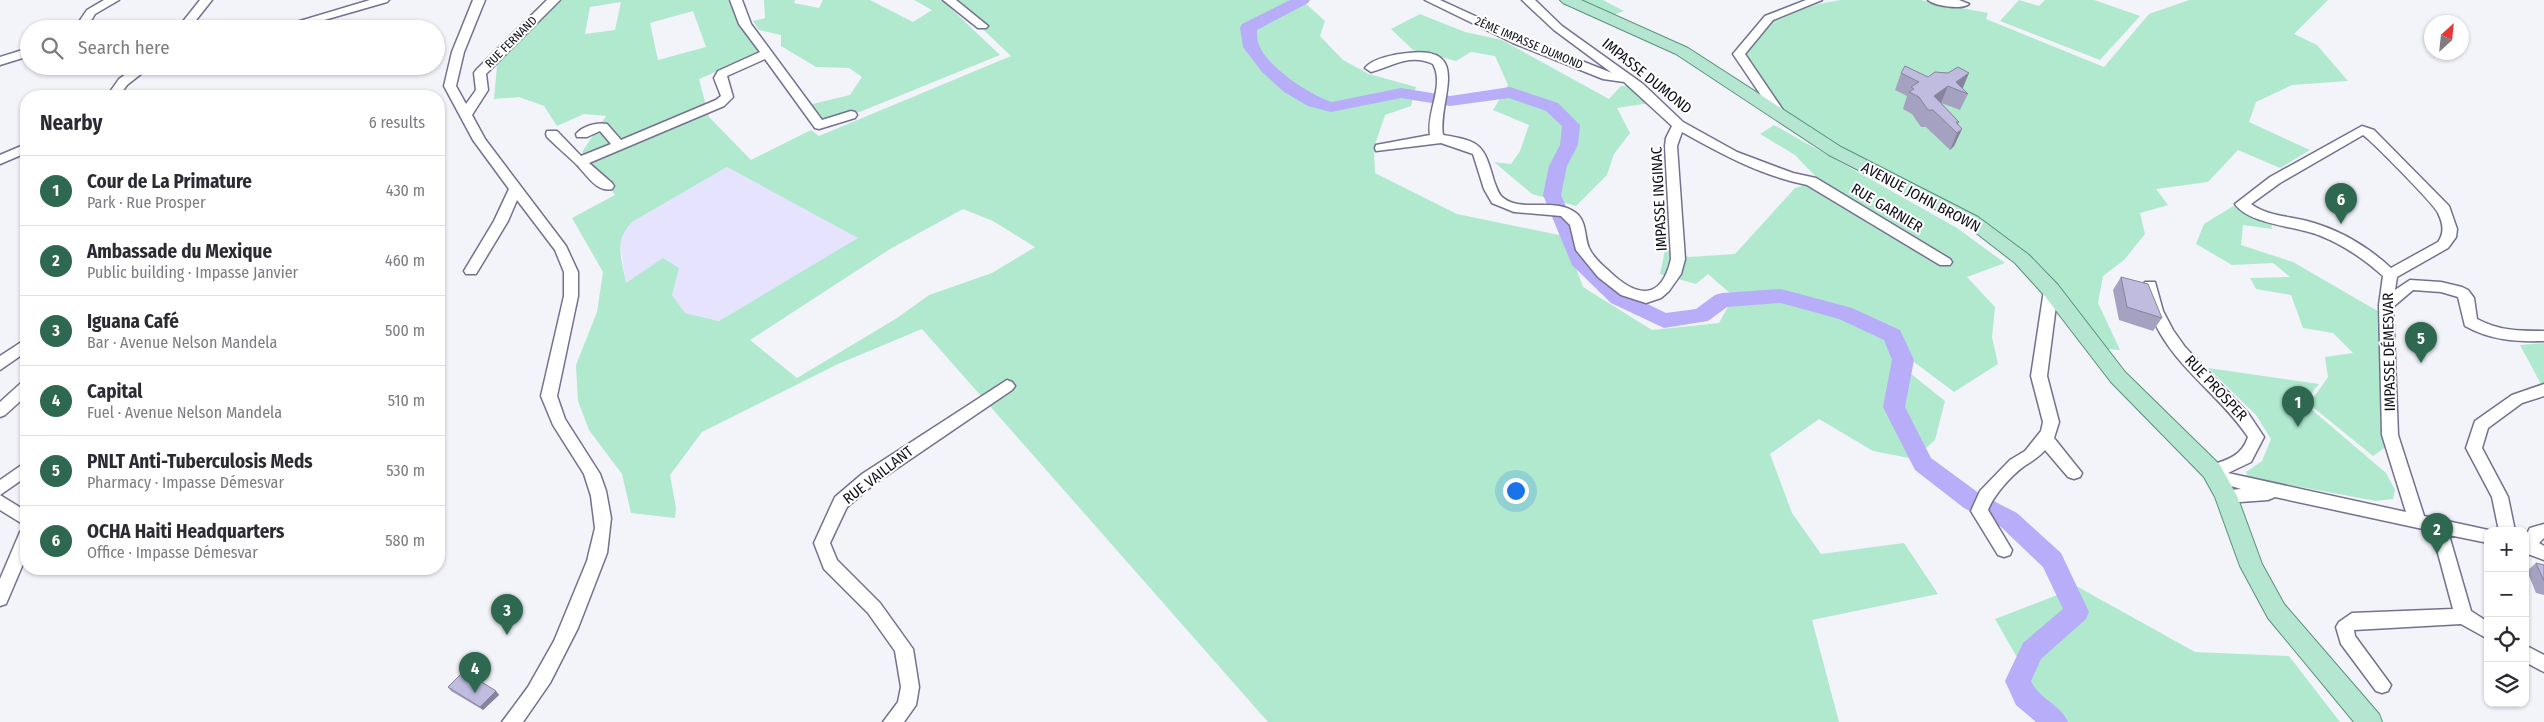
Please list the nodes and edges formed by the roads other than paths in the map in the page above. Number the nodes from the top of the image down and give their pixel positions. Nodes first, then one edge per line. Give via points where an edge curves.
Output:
1 (113, 0) edge
2 (206, 0) edge
3 (383, 0) edge
4 (479, 0) edge
5 (554, 0) edge
6 (736, 0) edge
7 (949, 0) edge
8 (1430, 0) edge
9 (1528, 0) edge
10 (1568, 0) edge
11 (1816, 0) edge
12 (1934, 0) edge
13 (1963, 4) dead end
14 (86, 20) edge
15 (190, 20) edge
16 (311, 20) edge
17 (982, 26) dead end
18 (766, 54) junction
19 (20, 55) edge
20 (0, 61) edge
21 (1371, 68) dead end
22 (133, 75) edge
23 (1629, 79) junction
24 (117, 90) edge
25 (465, 114) junction
26 (851, 115) dead end
27 (1781, 116) junction
28 (1679, 125) junction
29 (552, 134) dead end
30 (582, 134) dead end
31 (1436, 137) junction
32 (618, 144) junction
33 (1382, 148) dead end
34 (20, 151) edge
35 (0, 160) edge
36 (581, 161) junction
37 (1811, 181) joint
38 (607, 186) dead end
39 (515, 189) junction
40 (1945, 262) dead end
41 (471, 271) dead end
42 (2390, 274) junction
43 (2150, 286) edge
44 (2052, 290) junction
45 (2386, 305) junction
46 (2544, 336) edge
47 (20, 349) edge
48 (0, 364) edge
49 (1008, 386) dead end
50 (2544, 390) edge
51 (20, 393) edge
52 (0, 411) edge
53 (2044, 438) junction
54 (20, 473) edge
55 (2074, 473) dead end
56 (2214, 473) junction
57 (0, 490) edge
58 (2284, 492) junction
59 (2226, 496) junction
60 (0, 502) edge
61 (20, 515) edge
62 (2417, 519) junction
63 (2438, 524) junction
64 (2506, 527) edge
65 (2544, 531) edge
66 (2484, 535) edge
67 (2533, 548) edge
68 (2004, 550) dead end
69 (20, 551) edge
70 (0, 599) edge
71 (2464, 616) junction
72 (2484, 628) edge
73 (2529, 655) edge
74 (2544, 664) edge
75 (2382, 685) dead end
76 (510, 722) edge
77 (892, 722) edge
78 (2370, 722) edge

1 - 14 street via 91,12
2 - 15 street
3 - 16 street
4 - 25 street via 452,70 450,86
5 - 25 street, RUE FERNAND via 480,72 482,90
6 - 18 street via 745,24
7 - 17 street
8 - 23 street, 2ÈME IMPASSE DUMOND via 1607,76
9 - 23 street, IMPASSE DUMOND via 1558,28
10 - 27 main road, AVENUE JOHN BROWN via 1682,51
11 - 27 street via 1778,10 1739,54
12 - 13 street
18 - 26 street via 819,125
18 - 32 street via 722,74 720,78 727,97 720,103
19 - 20 street
21 - 31 street via 1396,58 1416,56 1434,58 1438,62 1444,76 1434,132
22 - 24 street
23 - 28 street, IMPASSE DUMOND
25 - 39 street via 479,140
27 - 44 main road, AVENUE JOHN BROWN via 1835,151 1972,221 2022,259
28 - 31 street, IMPASSE INGINAC via 1670,146 1678,264 1667,285 1659,294 1648,298 1622,289 1604,275 1582,250 1577,223 1558,211 1498,202 1478,151 1457,141
28 - 37 street, IMPASSE DUMOND via 1732,155 1790,177
29 - 36 street
30 - 32 street via 603,127
31 - 33 street, IMPASSE INGINAC
32 - 36 street
34 - 35 street
36 - 38 street
37 - 40 street, RUE GARNIER
39 - 41 street via 501,221
39 - 76 street via 561,249 571,272 571,296 550,396 552,412 596,485 603,526 598,555 547,675
42 - 42 street, IMPASSE DÉMESVAR via 2443,245 2449,237 2450,228 2444,209 2369,133 2362,130 2275,180 2242,204 2248,210 2315,228 2347,243
42 - 45 street, IMPASSE DÉMESVAR
43 - 56 street, RUE PROSPER via 2159,320 2173,342 2200,374 2246,418 2256,437 2252,450 2241,463
44 - 53 street via 2039,376 2051,422 2049,433
44 - 56 main road, AVENUE JOHN BROWN via 2118,377
45 - 46 street via 2410,285 2453,289 2468,298 2470,322 2484,330 2500,336
45 - 62 street, IMPASSE DÉMESVAR via 2390,435
47 - 48 street
49 - 77 street, RUE VAILLANT via 868,479 841,502 822,544 830,564 874,608 904,649 910,687 907,705
50 - 64 street via 2517,399 2481,425 2475,440 2474,448 2500,497
51 - 52 street
53 - 55 street
53 - 68 street via 2030,455 2016,464 1983,503
54 - 57 street
56 - 58 street
56 - 59 main road, AVENUE JOHN BROWN
58 - 59 street
58 - 62 street
59 - 78 main road, AVENUE JOHN BROWN via 2251,566 2276,611
60 - 61 street
62 - 63 street
63 - 66 street
63 - 71 street
65 - 67 street via 2536,533
69 - 70 street
71 - 72 street
71 - 75 street via 2352,621 2345,627 2347,639
73 - 74 street

